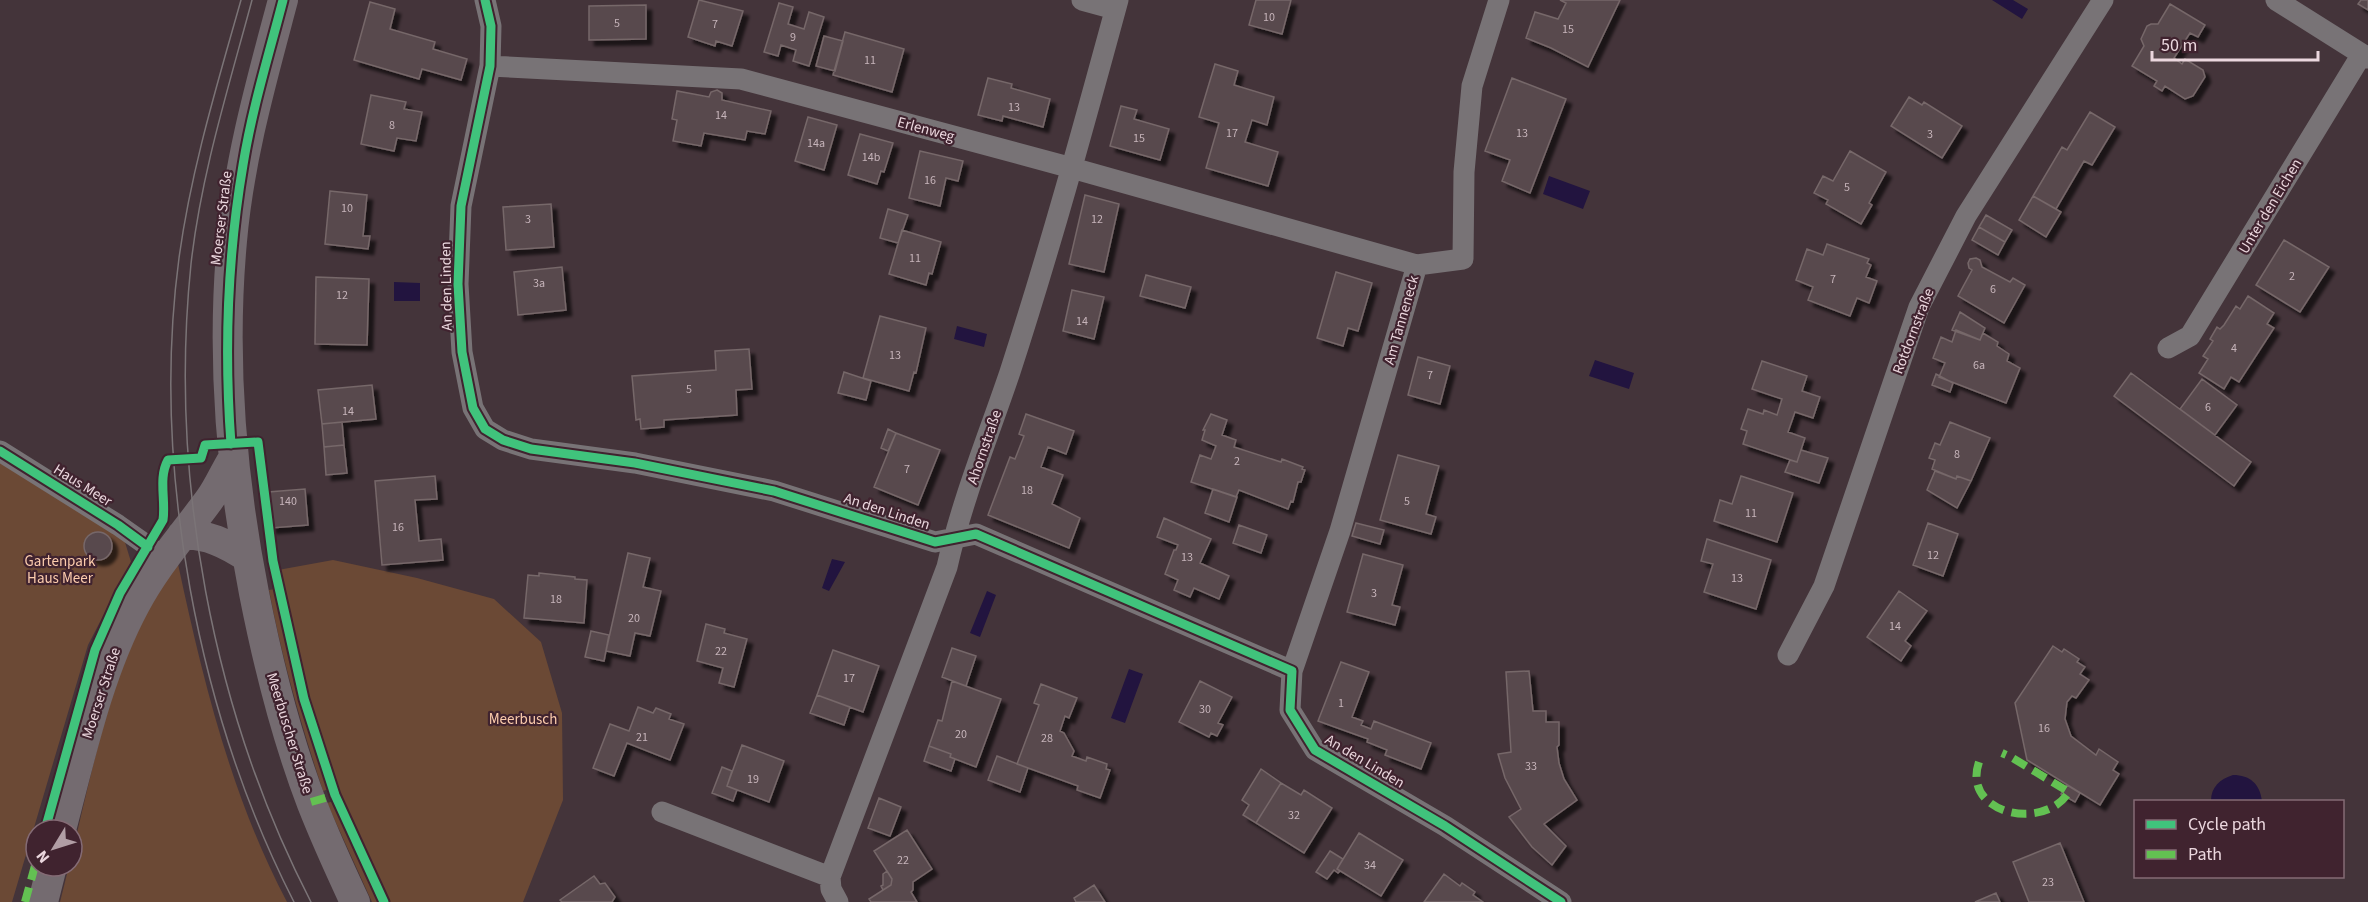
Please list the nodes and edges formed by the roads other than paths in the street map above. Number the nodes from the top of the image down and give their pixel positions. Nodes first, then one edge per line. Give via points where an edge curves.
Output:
1 (283, 0) edge
2 (485, 0) edge
3 (1082, 0) edge
4 (1499, 0) edge
5 (2103, 0) edge
6 (2277, 0) edge
7 (1116, 4) edge
8 (2365, 56) edge
9 (490, 66) junction
10 (1072, 168) junction
11 (1418, 266) junction
12 (2168, 348) dead end
13 (0, 451) edge
14 (232, 460) junction
15 (954, 537) junction
16 (173, 547) junction
17 (247, 556) junction
18 (1788, 655) dead end
19 (1292, 670) junction
20 (662, 812) dead end
21 (64, 818) edge
22 (830, 877) junction
23 (49, 878) edge
24 (43, 902) edge
25 (356, 902) edge
26 (838, 902) edge
27 (1561, 902) edge

1 - 14 main road, Moerser Straße via 243,162 232,239 227,389
2 - 9 street via 491,26
3 - 7 street, Ahornstraße
4 - 11 street, Am Tanneneck via 1472,86 1464,172 1463,259
5 - 18 street, Rotdornstraße via 1966,216 1919,307 1824,586
6 - 8 street
7 - 10 street, Ahornstraße
8 - 12 street, Unter den Eichen via 2190,336
9 - 10 street, Erlenweg via 741,79
9 - 15 street, An den Linden via 461,206 458,284 462,352 473,408 485,429 531,449 635,463 774,491 935,542
10 - 11 street, Erlenweg
10 - 15 street, Ahornstraße
11 - 19 street, Am Tanneneck via 1340,531
13 - 16 street, Haus Meer via 118,525
14 - 16 main road, Moerser Straße via 210,498
14 - 17 main road, Moerser Straße
15 - 19 street, An den Linden via 976,534
15 - 22 street, Ahornstraße via 948,567
16 - 17 main road via 197,534 228,544
16 - 21 main road, Moerser Straße via 136,603 108,667
17 - 25 main road, Meerbuscher Straße via 262,636 286,724 311,802
19 - 27 street, An den Linden via 1290,710 1315,750 1445,826
20 - 22 street
22 - 26 street
23 - 24 main road

